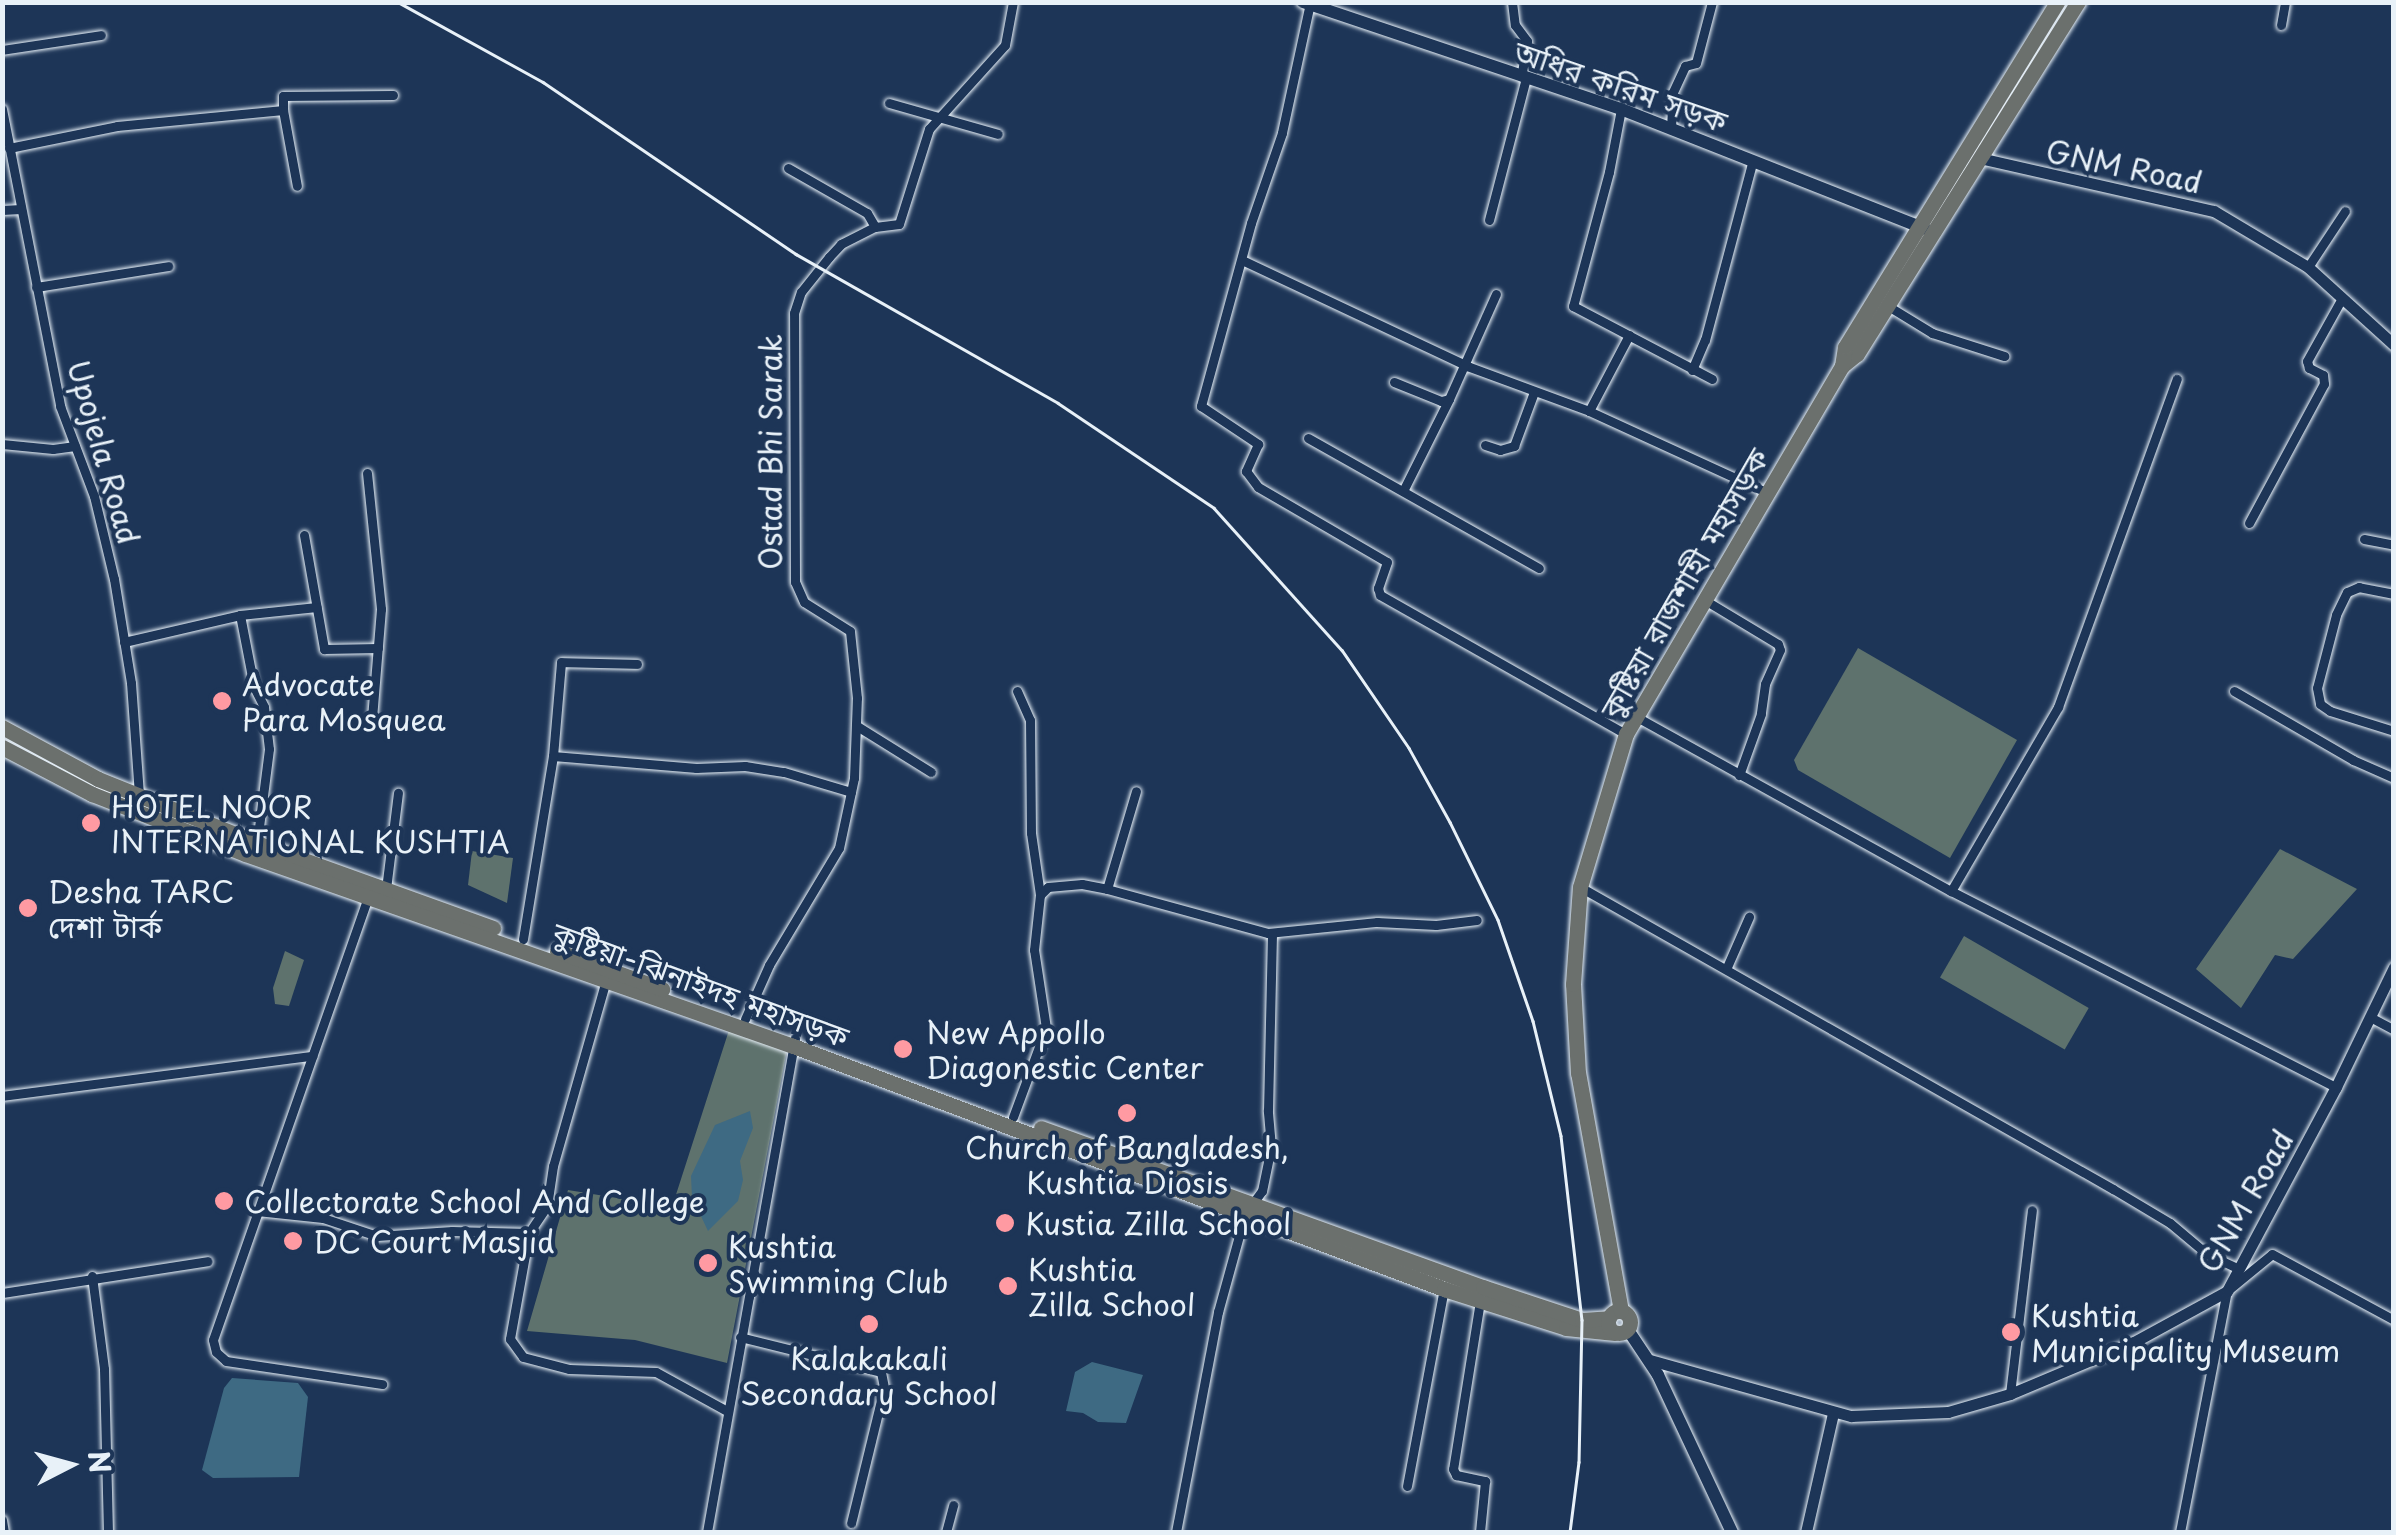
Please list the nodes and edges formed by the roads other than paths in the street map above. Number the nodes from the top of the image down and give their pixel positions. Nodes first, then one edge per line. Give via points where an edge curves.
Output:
1 (1013, 2) edge
2 (1512, 2) edge
3 (1712, 2) edge
4 (2057, 2) edge
5 (2078, 2) edge
6 (2285, 2) edge
7 (1308, 3) edge
8 (2280, 25) dead end
9 (101, 35) dead end
10 (2, 50) edge
11 (1524, 78) junction
12 (394, 95) dead end
13 (889, 103) dead end
14 (2, 109) edge
15 (1621, 109) junction
16 (284, 110) junction
17 (940, 115) junction
18 (1671, 128) junction
19 (998, 134) dead end
20 (9, 148) junction
21 (1980, 158) junction
22 (1754, 160) junction
23 (788, 168) dead end
24 (297, 186) dead end
25 (20, 209) junction
26 (2, 210) edge
27 (2345, 210) dead end
28 (1488, 220) dead end
29 (875, 227) junction
30 (1927, 230) junction
31 (1242, 260) junction
32 (168, 266) dead end
33 (2308, 267) junction
34 (36, 287) junction
35 (1496, 294) dead end
36 (2342, 298) junction
37 (1888, 306) junction
38 (1630, 335) junction
39 (2394, 344) edge
40 (2004, 356) dead end
41 (1467, 366) junction
42 (1842, 366) junction
43 (1692, 370) junction
44 (2177, 379) dead end
45 (1712, 380) dead end
46 (1394, 382) dead end
47 (1534, 392) junction
48 (1449, 399) junction
49 (1589, 411) junction
50 (1308, 438) dead end
51 (2, 444) edge
52 (1485, 445) dead end
53 (75, 446) junction
54 (367, 473) dead end
55 (1403, 491) junction
56 (1768, 493) junction
57 (2249, 523) dead end
58 (304, 534) dead end
59 (2364, 539) dead end
60 (2394, 545) edge
61 (1539, 568) dead end
62 (2394, 594) edge
63 (1704, 599) junction
64 (317, 607) junction
65 (240, 615) junction
66 (124, 642) junction
67 (378, 648) junction
68 (638, 664) dead end
69 (2234, 690) dead end
70 (1017, 691) dead end
71 (1636, 716) junction
72 (372, 718) dead end
73 (856, 726) junction
74 (2, 727) edge
75 (2394, 731) edge
76 (1626, 734) junction
77 (2, 747) edge
78 (553, 756) junction
79 (932, 772) dead end
80 (1739, 775) junction
81 (2394, 778) edge
82 (1136, 791) dead end
83 (398, 792) dead end
84 (851, 792) junction
85 (139, 795) junction
86 (134, 812) junction
87 (257, 844) junction
88 (1580, 887) junction
89 (1108, 888) junction
90 (1951, 890) junction
91 (376, 891) junction
92 (1040, 895) junction
93 (1749, 918) dead end
94 (1477, 920) dead end
95 (1272, 933) junction
96 (523, 939) junction
97 (1728, 967) junction
98 (2394, 967) edge
99 (607, 975) junction
100 (711, 1011) junction
101 (2370, 1017) junction
102 (745, 1019) junction
103 (2394, 1030) edge
104 (794, 1042) junction
105 (312, 1056) junction
106 (918, 1087) junction
107 (2336, 1087) junction
108 (2, 1096) edge
109 (1012, 1117) junction
110 (1250, 1208) junction
111 (257, 1210) junction
112 (2032, 1210) dead end
113 (528, 1234) junction
114 (208, 1261) dead end
115 (1397, 1263) junction
116 (2239, 1269) junction
117 (92, 1276) junction
118 (1444, 1289) junction
119 (2227, 1291) junction
120 (2, 1292) edge
121 (1480, 1301) junction
122 (1514, 1304) junction
123 (2394, 1320) edge
124 (1618, 1323) junction
125 (740, 1337) junction
126 (1650, 1360) junction
127 (382, 1384) dead end
128 (2010, 1394) junction
129 (728, 1411) junction
130 (1833, 1412) junction
131 (1408, 1486) dead end
132 (953, 1505) dead end
133 (2, 1520) edge
134 (851, 1523) dead end
135 (4, 1532) edge
136 (108, 1532) edge
137 (707, 1532) edge
138 (946, 1532) edge
139 (1176, 1532) edge
140 (1480, 1532) edge
141 (1732, 1532) edge
142 (1806, 1532) edge
143 (2180, 1532) edge

1 - 17 street via 1005,45
2 - 11 street via 1515,25 1528,41
3 - 18 street via 1696,63 1685,66 1674,92
4 - 30 highway, কুষ্টিয়া রাজশাহী মহাসড়ক
5 - 21 highway, কুষ্টিয়া রাজশাহী মহাসড়ক
6 - 8 street
7 - 11 main road, অধির করিম সড়ক
7 - 31 street via 1282,134
9 - 10 street
11 - 15 main road, অধির করিম সড়ক
11 - 28 street
12 - 16 street via 283,96
13 - 17 street
14 - 20 street, Upojela Road
15 - 18 main road, অধির করিম সড়ক
15 - 38 street via 1572,301
16 - 20 street via 117,126
16 - 24 street
17 - 19 street
17 - 29 street via 928,129 899,224
18 - 22 main road, অধির করিম সড়ক
20 - 25 street, Upojela Road
21 - 30 highway, কুষ্টিয়া রাজশাহী মহাসড়ক
21 - 33 street, GNM Road via 2214,211
22 - 30 main road, অধির করিম সড়ক
22 - 43 street
23 - 29 street via 867,214
25 - 26 street
25 - 34 street, Upojela Road
27 - 33 street
29 - 73 street, Ostad Bhi Sarak via 829,256 801,292 794,314 795,582 804,602 850,630
30 - 37 highway, কুষ্টিয়া রাজশাহী মহাসড়ক
30 - 42 highway, কুষ্টিয়া রাজশাহী মহাসড়ক via 1845,347
31 - 41 street
31 - 76 street via 1200,406 1258,444 1249,479 1387,562 1380,595
32 - 34 street
33 - 36 street, GNM Road
34 - 53 street, Upojela Road via 60,406
35 - 41 street
36 - 39 street, GNM Road
36 - 57 street via 2307,361 2323,374 2324,384
37 - 40 street via 1932,333
37 - 42 highway, কুষ্টিয়া রাজশাহী মহাসড়ক
38 - 43 street
38 - 49 street
41 - 47 street
41 - 48 street
42 - 56 highway, কুষ্টিয়া রাজশাহী মহাসড়ক
43 - 45 street
44 - 90 street via 2058,707
46 - 48 street
47 - 49 street
47 - 52 street via 1514,446
48 - 55 street
49 - 56 street
50 - 55 street
51 - 53 street
53 - 66 street, Upojela Road via 94,496
54 - 67 street
55 - 61 street
56 - 63 highway, কুষ্টিয়া রাজশাহী মহাসড়ক
58 - 64 street
59 - 60 street
62 - 75 street via 2359,586 2347,592 2316,688 2330,711
63 - 71 highway, কুষ্টিয়া রাজশাহী মহাসড়ক
63 - 80 street via 1780,650
64 - 65 street
64 - 67 street via 324,649
65 - 66 street
65 - 87 street via 270,749
66 - 85 street, Upojela Road
67 - 72 street
68 - 78 street via 560,662
69 - 81 street
70 - 92 street via 1030,720 1031,832
71 - 76 highway, কুষ্টিয়া রাজশাহী মহাসড়ক
71 - 80 street
73 - 79 street
73 - 84 street, Ostad Bhi Sarak
74 - 85 highway, কুষ্টিয়া-ঝিনাইদহ মহাসড়ক
76 - 88 highway, কুষ্টিয়া রাজশাহী মহাসড়ক
77 - 86 highway, কুষ্টিয়া-ঝিনাইদহ মহাসড়ক
78 - 84 street via 745,766
78 - 96 street
80 - 90 street
82 - 89 street
83 - 91 street
84 - 102 street, Ostad Bhi Sarak via 839,848 768,964
85 - 86 street, Upojela Road
85 - 87 highway, কুষ্টিয়া-ঝিনাইদহ মহাসড়ক
86 - 91 highway, কুষ্টিয়া-ঝিনাইদহ মহাসড়ক
87 - 91 highway, কুষ্টিয়া-ঝিনাইদহ মহাসড়ক
88 - 97 street
88 - 124 highway, কুষ্টিয়া রাজশাহী মহাসড়ক via 1573,984 1578,1073
89 - 92 street via 1059,884
89 - 95 street
90 - 107 street
91 - 96 highway, কুষ্টিয়া-ঝিনাইদহ মহাসড়ক
91 - 99 highway, কুষ্টিয়া-ঝিনাইদহ মহাসড়ক
91 - 105 street
92 - 109 street via 1034,950 1046,1028
93 - 97 street
94 - 95 street
95 - 110 street via 1272,1146 1262,1191
96 - 99 highway, কুষ্টিয়া-ঝিনাইদহ মহাসড়ক
97 - 116 street
98 - 101 street, GNM Road
99 - 100 highway, কুষ্টিয়া-ঝিনাইদহ মহাসড়ক
99 - 113 street via 547,1206
100 - 102 highway, কুষ্টিয়া-ঝিনাইদহ মহাসড়ক
100 - 104 highway, কুষ্টিয়া-ঝিনাইদহ মহাসড়ক
101 - 103 street
101 - 107 street, GNM Road
102 - 104 highway, কুষ্টিয়া-ঝিনাইদহ মহাসড়ক
104 - 106 highway, কুষ্টিয়া-ঝিনাইদহ মহাসড়ক
104 - 125 street
105 - 108 street
105 - 111 street
106 - 109 highway, কুষ্টিয়া-ঝিনাইদহ মহাসড়ক
106 - 110 highway, কুষ্টিয়া-ঝিনাইদহ মহাসড়ক
107 - 116 street, GNM Road
109 - 110 highway, কুষ্টিয়া-ঝিনাইদহ মহাসড়ক
110 - 115 highway, কুষ্টিয়া-ঝিনাইদহ মহাসড়ক
110 - 139 street via 1218,1312
111 - 113 street via 323,1218 377,1236
111 - 127 street via 216,1324 216,1352 226,1361
112 - 128 street
113 - 129 street via 510,1339 523,1357 569,1369 656,1372
114 - 117 street
115 - 118 highway, কুষ্টিয়া-ঝিনাইদহ মহাসড়ক
115 - 122 highway, কুষ্টিয়া-ঝিনাইদহ মহাসড়ক
116 - 119 street, GNM Road
117 - 120 street
117 - 136 street via 104,1369
118 - 121 highway, কুষ্টিয়া-ঝিনাইদহ মহাসড়ক
118 - 131 street
119 - 123 street via 2272,1254
119 - 128 street, GNM Road via 2134,1342
119 - 143 street
121 - 122 highway, কুষ্টিয়া-ঝিনাইদহ মহাসড়ক
121 - 140 street via 1453,1469 1485,1481
122 - 124 highway, কুষ্টিয়া-ঝিনাইদহ মহাসড়ক
124 - 126 main road
125 - 129 street
125 - 134 street via 881,1372 884,1388
126 - 130 street, GNM Road
126 - 141 main road
128 - 130 street, GNM Road via 1948,1412
129 - 137 street
130 - 142 street
132 - 138 street
133 - 135 street

